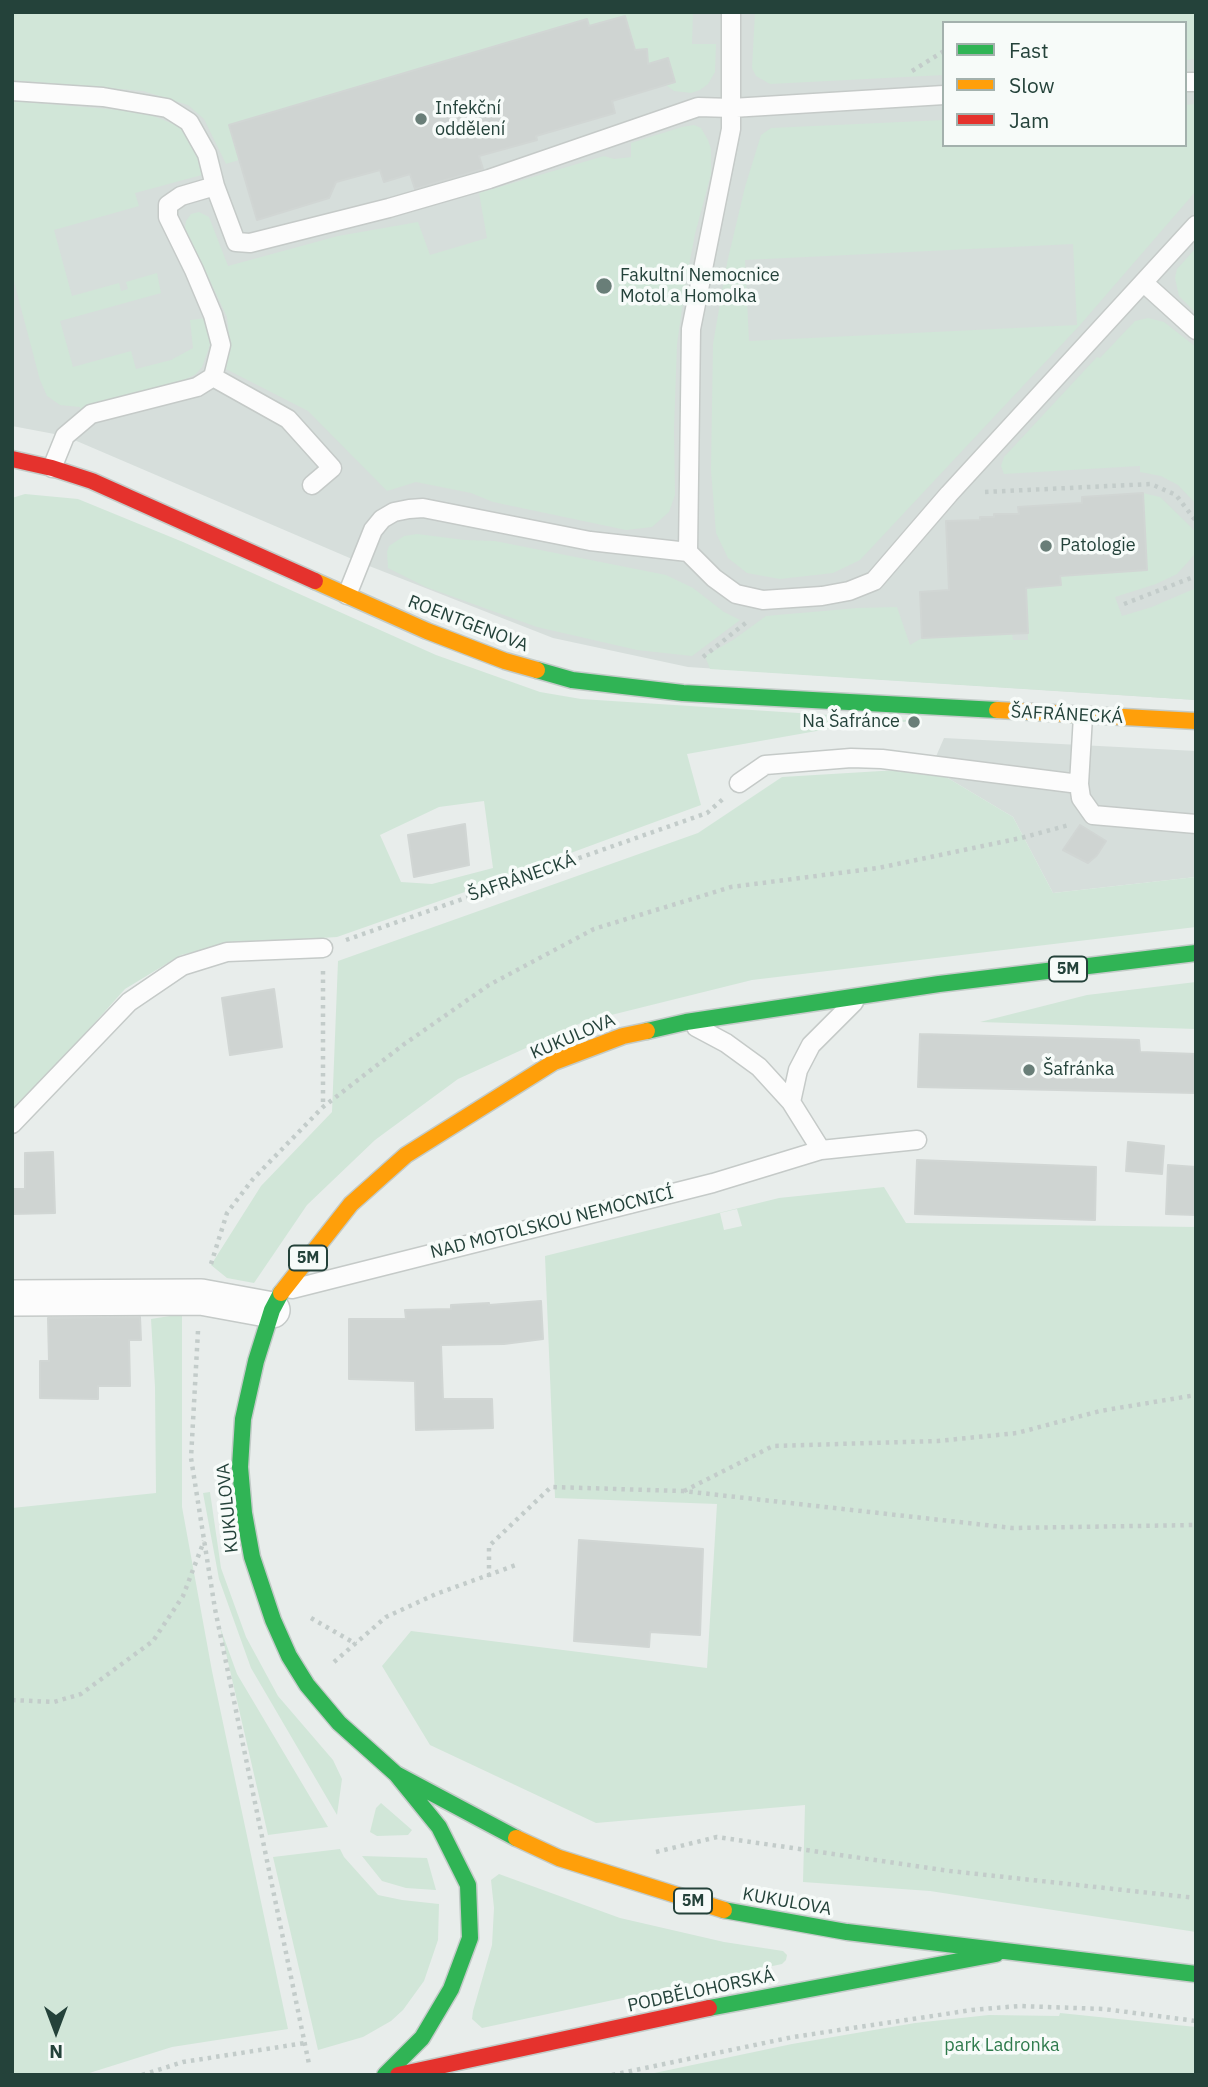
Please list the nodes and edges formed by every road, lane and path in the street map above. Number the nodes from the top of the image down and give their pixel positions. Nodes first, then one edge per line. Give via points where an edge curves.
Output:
1 (731, 12) edge
2 (942, 52) edge
3 (904, 76) dead end
4 (12, 91) edge
5 (942, 96) edge
6 (732, 108) junction
7 (215, 186) junction
8 (1196, 225) edge
9 (1144, 283) junction
10 (1196, 330) edge
11 (213, 377) junction
12 (12, 459) edge
13 (52, 468) junction
14 (312, 485) dead end
15 (949, 494) junction
16 (1196, 521) edge
17 (688, 552) junction
18 (1196, 576) edge
19 (346, 595) junction
20 (1124, 604) dead end
21 (751, 618) dead end
22 (683, 693) junction
23 (938, 708) joint
24 (1083, 716) junction
25 (1196, 721) edge
26 (739, 783) joint
27 (1079, 784) junction
28 (1093, 815) junction
29 (1196, 824) edge
30 (323, 948) junction
31 (1196, 953) edge
32 (860, 995) junction
33 (686, 1022) junction
34 (791, 1102) junction
35 (323, 1107) junction
36 (12, 1124) edge
37 (917, 1140) dead end
38 (821, 1150) junction
39 (205, 1285) junction
40 (12, 1298) edge
41 (277, 1301) junction
42 (1196, 1395) edge
43 (683, 1491) junction
44 (1196, 1525) edge
45 (204, 1540) junction
46 (516, 1565) dead end
47 (489, 1577) junction
48 (307, 1685) junction
49 (12, 1700) edge
50 (396, 1774) junction
51 (652, 1853) dead end
52 (1196, 1898) edge
53 (1014, 1951) junction
54 (1196, 1974) edge
55 (1196, 2021) edge
56 (304, 2043) junction
57 (309, 2064) dead end
58 (142, 2075) edge
59 (385, 2075) edge
60 (398, 2075) edge
61 (612, 2075) edge

1 - 6 lane
2 - 3 path
4 - 7 lane via 103,97 167,108 189,122 207,153
5 - 6 lane
6 - 7 lane via 698,107 489,179 250,243 236,242
6 - 17 lane via 732,129 691,329
7 - 11 lane via 168,205 168,217 194,270 221,345
8 - 9 lane
9 - 10 lane
9 - 15 lane
11 - 13 lane via 197,387 91,414 65,436
11 - 14 lane via 288,419 332,468
12 - 13 main road, ROENTGENOVA
13 - 19 main road, ROENTGENOVA via 92,481
15 - 16 path via 1151,484 1176,495
15 - 17 lane via 874,581 849,591 763,600 736,594
17 - 19 lane via 590,541 409,509 394,512 373,530
18 - 20 path
19 - 22 main road, ROENTGENOVA via 505,661 572,680
21 - 22 path via 699,660
22 - 23 main road, ROENTGENOVA
23 - 24 main road, ŠAFRÁNECKÁ
24 - 25 main road, ŠAFRÁNECKÁ
24 - 27 lane
26 - 27 lane via 765,765 851,758
26 - 30 path, ŠAFRÁNECKÁ via 707,813
27 - 28 lane via 1081,798
28 - 29 lane
28 - 35 path via 1035,835 878,868 731,887 594,929 489,985
30 - 35 path
30 - 36 lane via 227,952 182,966 129,1002
31 - 32 main road, KUKULOVA / 5M
32 - 33 main road, KUKULOVA / 5M
32 - 34 lane via 811,1045 797,1070
33 - 34 lane via 759,1067
33 - 41 main road, KUKULOVA / 5M via 624,1036 554,1062 406,1155 351,1204
34 - 38 lane
35 - 39 path via 253,1179 228,1213
37 - 38 lane, NAD MOTOLSKOU NEMOCNICÍ
38 - 41 lane, NAD MOTOLSKOU NEMOCNICÍ
39 - 40 street, NAD MOTOLSKOU NEMOCNICÍ
39 - 41 street, NAD MOTOLSKOU NEMOCNICÍ
39 - 45 path via 191,1458
41 - 48 main road, KUKULOVA / 5M via 256,1361 243,1419 240,1468 252,1557 265,1600
42 - 43 path via 1100,1411 1017,1433 937,1441 774,1446
43 - 44 path via 1012,1528
43 - 47 path via 551,1487 489,1546
45 - 49 path via 183,1596 153,1641 81,1694 54,1702
45 - 56 path
46 - 47 path
47 - 48 path via 386,1617
48 - 50 main road, KUKULOVA / 5M via 339,1723
50 - 53 main road, KUKULOVA / 5M via 559,1858 723,1910 847,1932
50 - 59 main road via 439,1827 468,1885 470,1938 451,1989 422,2038
51 - 52 path via 717,1837 950,1871
53 - 54 main road, KUKULOVA / 5M
53 - 60 main road, PODBĚLOHORSKÁ via 751,1999
55 - 61 path via 1104,2009 1019,2006 972,2010 793,2037
56 - 57 path
56 - 58 path via 183,2062

